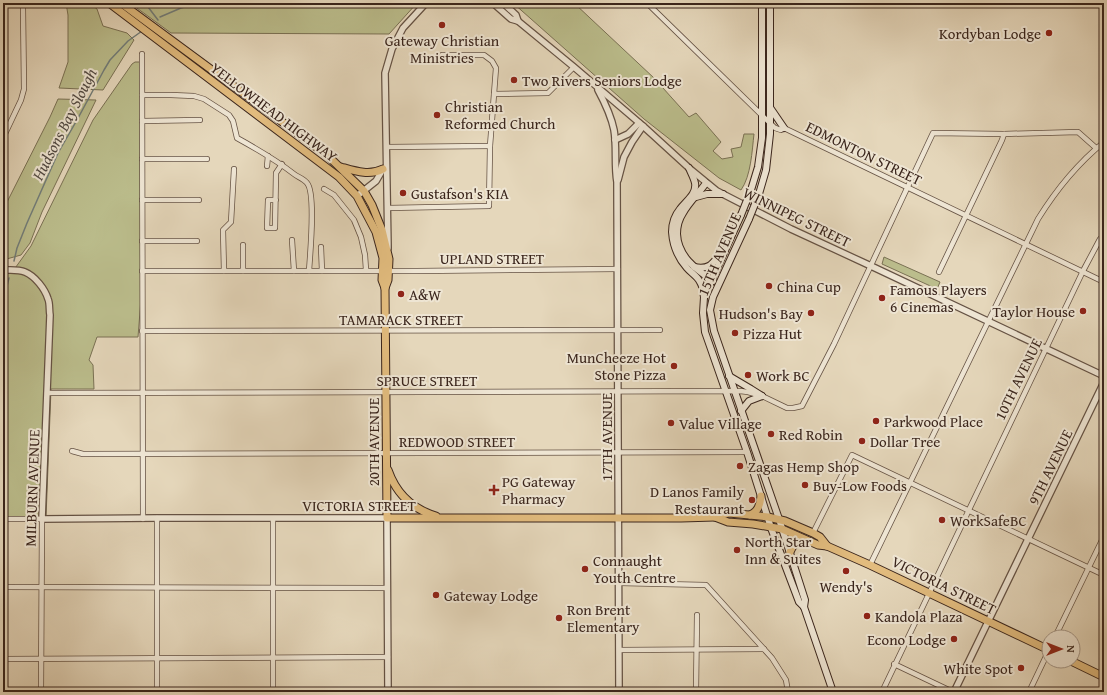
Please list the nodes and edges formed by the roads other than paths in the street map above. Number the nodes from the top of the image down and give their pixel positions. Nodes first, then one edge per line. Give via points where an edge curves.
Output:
1 (109, 3) edge
2 (121, 3) edge
3 (426, 3) edge
4 (493, 3) edge
5 (502, 3) edge
6 (647, 3) edge
7 (925, 3) edge
8 (1003, 3) edge
9 (1104, 3) edge
10 (697, 4) dead end
11 (762, 4) edge
12 (770, 4) edge
13 (23, 8) dead end
14 (518, 21) junction
15 (142, 54) dead end
16 (442, 55) dead end
17 (574, 67) junction
18 (597, 88) junction
19 (494, 94) junction
20 (142, 95) junction
21 (770, 108) junction
22 (762, 116) junction
23 (200, 120) dead end
24 (142, 121) junction
25 (641, 125) junction
26 (770, 125) junction
27 (784, 128) junction
28 (1004, 134) junction
29 (3, 138) edge
30 (615, 140) junction
31 (1104, 142) edge
32 (490, 146) junction
33 (387, 147) junction
34 (1096, 148) junction
35 (268, 156) junction
36 (142, 158) junction
37 (207, 158) dead end
38 (387, 161) junction
39 (282, 164) junction
40 (267, 166) dead end
41 (340, 167) junction
42 (689, 168) junction
43 (234, 169) dead end
44 (383, 169) junction
45 (617, 182) junction
46 (706, 183) junction
47 (908, 188) junction
48 (324, 189) dead end
49 (364, 191) junction
50 (723, 194) junction
51 (357, 196) junction
52 (695, 198) junction
53 (142, 200) junction
54 (199, 200) dead end
55 (276, 200) junction
56 (388, 208) junction
57 (967, 215) junction
58 (1104, 234) edge
59 (292, 240) dead end
60 (142, 241) junction
61 (197, 241) dead end
62 (1025, 244) junction
63 (242, 245) dead end
64 (727, 245) junction
65 (321, 247) dead end
66 (388, 259) junction
67 (871, 266) junction
68 (694, 267) junction
69 (618, 269) junction
70 (3, 270) edge
71 (243, 270) junction
72 (366, 270) junction
73 (142, 271) junction
74 (224, 271) junction
75 (294, 271) junction
76 (309, 271) junction
77 (322, 271) junction
78 (385, 271) junction
79 (1083, 271) junction
80 (939, 272) dead end
81 (711, 280) junction
82 (1104, 282) edge
83 (718, 285) junction
84 (704, 297) junction
85 (988, 321) junction
86 (660, 330) dead end
87 (142, 331) junction
88 (618, 331) junction
89 (385, 332) junction
90 (1046, 348) junction
91 (729, 376) junction
92 (1104, 376) edge
93 (1104, 382) edge
94 (618, 391) junction
95 (726, 391) junction
96 (734, 391) junction
97 (386, 392) junction
98 (47, 393) junction
99 (143, 393) junction
100 (762, 396) junction
101 (741, 411) junction
102 (72, 451) dead end
103 (747, 452) junction
104 (618, 453) junction
105 (143, 454) junction
106 (386, 454) junction
107 (386, 466) junction
108 (910, 482) junction
109 (761, 496) junction
110 (968, 510) junction
111 (750, 515) junction
112 (715, 517) junction
113 (768, 517) junction
114 (157, 518) junction
115 (387, 518) junction
116 (444, 518) junction
117 (619, 518) junction
118 (3, 519) edge
119 (42, 519) junction
120 (143, 519) junction
121 (273, 519) junction
122 (779, 519) junction
123 (771, 528) junction
124 (782, 530) junction
125 (813, 533) junction
126 (1104, 536) edge
127 (803, 538) junction
128 (1028, 539) junction
129 (826, 546) junction
130 (790, 552) junction
131 (870, 565) junction
132 (1088, 568) junction
133 (1104, 575) edge
134 (619, 583) junction
135 (3, 588) edge
136 (41, 588) junction
137 (157, 588) junction
138 (272, 588) junction
139 (387, 588) junction
140 (929, 593) junction
141 (804, 607) junction
142 (697, 615) dead end
143 (988, 621) junction
144 (1059, 629) edge
145 (1041, 646) edge
146 (697, 649) junction
147 (764, 649) junction
148 (619, 650) junction
149 (388, 656) junction
150 (272, 657) junction
151 (157, 658) junction
152 (3, 659) edge
153 (41, 659) junction
154 (894, 664) junction
155 (1081, 666) edge
156 (1041, 667) edge
157 (1104, 677) edge
158 (1104, 687) edge
159 (41, 692) edge
160 (157, 692) edge
161 (273, 692) edge
162 (388, 692) edge
163 (619, 692) edge
164 (696, 692) edge
165 (788, 692) edge
166 (833, 692) edge
167 (882, 692) edge
168 (953, 692) edge
169 (1029, 692) edge
170 (1102, 692) edge

1 - 51 highway, YELLOWHEAD HIGHWAY via 339,177
2 - 41 highway, YELLOWHEAD HIGHWAY
3 - 33 street, 20TH AVENUE via 403,28 392,49 385,73
4 - 14 street, WINNIPEG STREET via 511,19
5 - 14 street, WINNIPEG STREET via 516,15
6 - 22 street
7 - 8 street
7 - 12 street
8 - 9 street
10 - 11 street
11 - 12 street
11 - 22 main road, 15TH AVENUE
12 - 21 main road, 15TH AVENUE
13 - 29 street via 23,95
14 - 17 street, WINNIPEG STREET
15 - 20 street
16 - 19 street via 484,54 496,68
17 - 18 street, WINNIPEG STREET
17 - 19 street via 548,93
18 - 25 street, WINNIPEG STREET
18 - 30 street, 17TH AVENUE via 610,115
19 - 32 street
20 - 24 street
20 - 35 street via 194,96 204,99 229,115 237,138
21 - 26 main road, 15TH AVENUE
21 - 27 main road
22 - 26 street
22 - 64 main road, 15TH AVENUE, bridge via 758,167
23 - 24 street
24 - 36 street
25 - 30 street
25 - 42 street, WINNIPEG STREET
25 - 45 street, 17TH AVENUE via 624,157
26 - 27 street, EDMONTON STREET via 781,130
26 - 83 main road, 15TH AVENUE, bridge via 767,162 759,194
27 - 47 street, EDMONTON STREET
28 - 34 street via 1078,132
28 - 47 street via 933,133
28 - 57 street
30 - 45 street, 17TH AVENUE
31 - 34 street
32 - 33 street
32 - 56 street via 489,206
33 - 38 street, 20TH AVENUE
34 - 62 street via 1061,184
35 - 39 street
35 - 40 street
36 - 37 street
36 - 53 street
38 - 44 street, 20TH AVENUE
38 - 56 street, 20TH AVENUE
39 - 55 street via 276,173
39 - 76 street via 308,183 311,191
41 - 44 highway via 360,173
41 - 49 highway, YELLOWHEAD HIGHWAY
42 - 46 street, WINNIPEG STREET
42 - 84 main road via 695,190 675,217 673,242 678,256 700,281
43 - 74 street via 232,222 223,230
44 - 49 street, 20TH AVENUE via 376,181
45 - 69 street, 17TH AVENUE
46 - 50 street, WINNIPEG STREET
46 - 52 main road
47 - 57 street, EDMONTON STREET
47 - 67 street
48 - 72 street via 334,195 354,220 361,237
49 - 51 street, 20TH AVENUE
49 - 66 highway, YELLOWHEAD HIGHWAY via 382,230
50 - 52 main road via 707,194
50 - 67 street, WINNIPEG STREET via 790,229
51 - 78 highway, YELLOWHEAD HIGHWAY via 376,232
52 - 68 main road via 683,212 677,230 677,241 682,254
53 - 54 street
53 - 60 street
55 - 55 street via 268,200 267,228 275,228
56 - 66 street, 20TH AVENUE
57 - 62 street, EDMONTON STREET
57 - 80 street
58 - 79 street, 10TH AVENUE
59 - 75 street
60 - 61 street
60 - 73 street
62 - 79 street, EDMONTON STREET
62 - 85 street
63 - 71 street
64 - 68 main road via 710,266
64 - 81 main road, 15TH AVENUE
65 - 77 street
66 - 78 highway, 20TH AVENUE
67 - 85 street, WINNIPEG STREET
67 - 100 street, SPRUCE STREET via 802,406 786,408
68 - 81 main road
69 - 78 street, UPLAND STREET
69 - 88 street, 17TH AVENUE
70 - 98 street, MILBURN AVENUE via 27,272 42,287 48,298 50,315
71 - 74 street, UPLAND STREET
71 - 75 street, UPLAND STREET
72 - 77 street, UPLAND STREET
72 - 78 street, UPLAND STREET
73 - 74 street, UPLAND STREET
73 - 87 street
75 - 76 street, UPLAND STREET
76 - 77 street, UPLAND STREET
78 - 89 highway, 20TH AVENUE via 388,280 385,288
79 - 82 street, EDMONTON STREET
79 - 90 street, 10TH AVENUE
81 - 83 main road
81 - 84 main road, 15TH AVENUE
83 - 91 main road, 15TH AVENUE via 712,297 710,310
84 - 95 main road, 15TH AVENUE via 705,332
85 - 90 street, WINNIPEG STREET
85 - 108 street
86 - 88 street, TAMARACK STREET
87 - 89 street, TAMARACK STREET
87 - 99 street
88 - 89 street, TAMARACK STREET
88 - 94 street, 17TH AVENUE
89 - 97 highway, 20TH AVENUE
90 - 92 street, WINNIPEG STREET
90 - 110 street, 10TH AVENUE
91 - 96 main road, 15TH AVENUE
91 - 100 main road
93 - 128 street, 9TH AVENUE
94 - 95 street, SPRUCE STREET
94 - 97 street, SPRUCE STREET
94 - 104 street, 17TH AVENUE
95 - 96 street, SPRUCE STREET
95 - 103 main road, 15TH AVENUE
96 - 100 street, SPRUCE STREET
96 - 101 main road, 15TH AVENUE
97 - 99 street, SPRUCE STREET
97 - 106 highway, 20TH AVENUE
98 - 99 street, SPRUCE STREET
98 - 119 street, MILBURN AVENUE
99 - 105 street
100 - 101 main road via 749,401
101 - 122 main road, 15TH AVENUE
102 - 105 street, REDWOOD STREET via 83,454
103 - 104 street, REDWOOD STREET
103 - 109 main road, 15TH AVENUE
104 - 106 street, REDWOOD STREET
104 - 117 street, 17TH AVENUE
105 - 106 street, REDWOOD STREET
105 - 120 street
106 - 107 highway, 20TH AVENUE
107 - 115 highway, 20TH AVENUE
107 - 116 highway via 392,481 410,503 427,513
108 - 110 street
108 - 125 street via 852,455
108 - 131 street
109 - 111 highway via 758,509
109 - 113 main road, 15TH AVENUE
110 - 128 street
110 - 140 street, 10TH AVENUE
111 - 112 highway, VICTORIA STREET via 729,513
111 - 113 highway, VICTORIA STREET
112 - 117 highway, VICTORIA STREET
112 - 123 highway, VICTORIA STREET via 728,522
113 - 122 highway, VICTORIA STREET
113 - 123 main road, 15TH AVENUE
114 - 120 street, VICTORIA STREET
114 - 121 street, VICTORIA STREET
114 - 137 street
115 - 116 highway, VICTORIA STREET
115 - 121 street, VICTORIA STREET
115 - 139 street, 20TH AVENUE
116 - 117 highway, VICTORIA STREET
117 - 134 street, 17TH AVENUE
118 - 119 street, VICTORIA STREET
119 - 120 street, VICTORIA STREET
119 - 136 street, MILBURN AVENUE
121 - 138 street
122 - 124 main road, 15TH AVENUE
122 - 125 highway, VICTORIA STREET
123 - 124 highway, VICTORIA STREET
123 - 141 main road, 15TH AVENUE
124 - 127 highway, VICTORIA STREET
124 - 130 main road, 15TH AVENUE
125 - 129 highway, VICTORIA STREET via 820,537
126 - 132 street
127 - 129 highway, VICTORIA STREET
127 - 130 highway via 793,545
128 - 132 street
128 - 143 street, 9TH AVENUE
129 - 131 highway, VICTORIA STREET
130 - 141 main road, 15TH AVENUE via 805,600
131 - 140 highway, VICTORIA STREET
132 - 133 street
132 - 144 street
134 - 147 street via 706,585
134 - 148 street, 17TH AVENUE
135 - 136 street
136 - 137 street
136 - 153 street, MILBURN AVENUE
137 - 138 street
137 - 151 street
138 - 139 street
138 - 150 street
139 - 149 street, 20TH AVENUE
140 - 143 highway, VICTORIA STREET
140 - 154 street, 10TH AVENUE
141 - 166 main road
142 - 146 street
143 - 145 highway, VICTORIA STREET
143 - 168 street, 9TH AVENUE
146 - 147 street
146 - 148 street
146 - 164 street
147 - 165 street via 786,680
148 - 163 street, 17TH AVENUE
149 - 150 street
149 - 162 street, 20TH AVENUE
150 - 151 street
150 - 161 street
151 - 153 street
151 - 160 street
152 - 153 street
153 - 159 street, MILBURN AVENUE
154 - 167 street, 10TH AVENUE
154 - 168 street
155 - 157 highway
156 - 169 street
158 - 170 street

